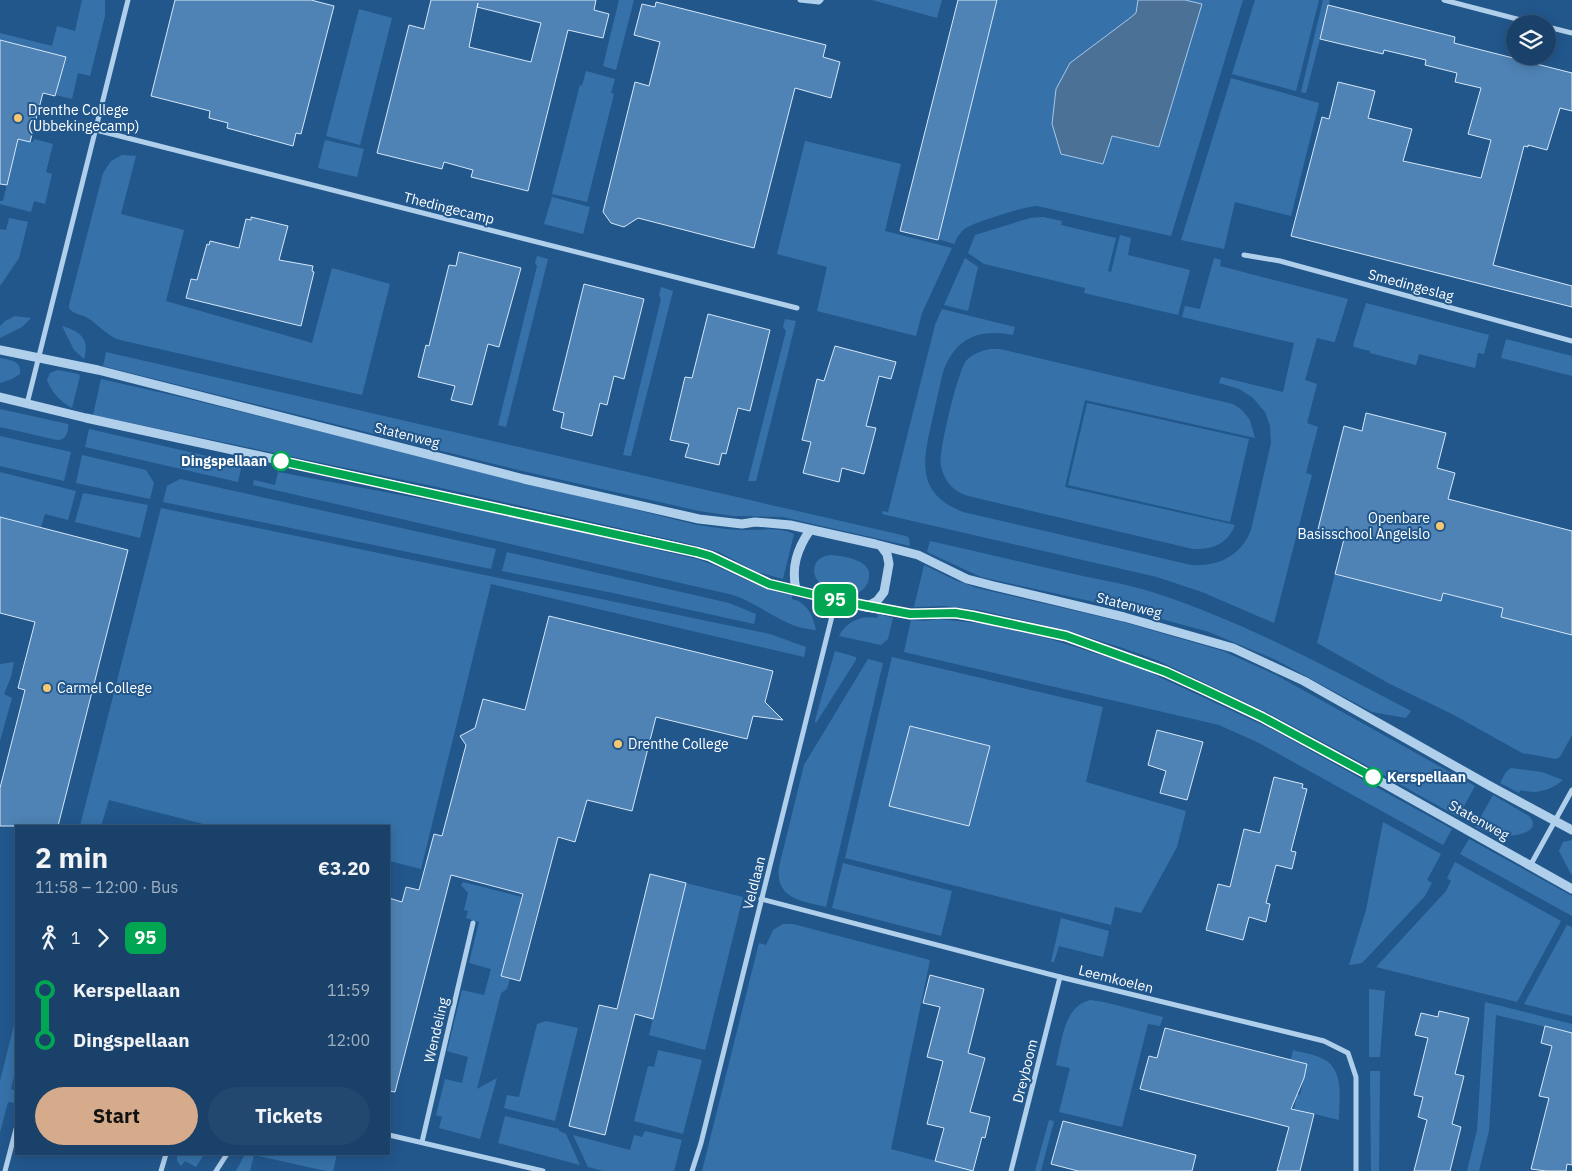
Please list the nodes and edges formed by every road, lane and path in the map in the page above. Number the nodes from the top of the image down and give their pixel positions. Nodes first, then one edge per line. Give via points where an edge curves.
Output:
1 (128, 0) edge
2 (800, 0) edge
3 (821, 0) edge
4 (1444, 0) edge
5 (1506, 16) edge
6 (1556, 29) edge
7 (1572, 33) edge
8 (96, 130) junction
9 (1244, 255) dead end
10 (797, 308) dead end
11 (1572, 341) edge
12 (0, 350) edge
13 (39, 358) junction
14 (0, 397) edge
15 (27, 404) junction
16 (810, 530) junction
17 (881, 546) junction
18 (796, 590) junction
19 (836, 600) junction
20 (866, 607) junction
21 (1572, 790) edge
22 (1555, 820) junction
23 (1572, 830) edge
24 (1530, 866) junction
25 (1572, 888) edge
26 (761, 899) junction
27 (473, 923) dead end
28 (1060, 977) junction
29 (15, 1133) edge
30 (390, 1135) edge
31 (422, 1142) junction
32 (166, 1155) edge
33 (226, 1155) edge
34 (5, 1171) edge
35 (161, 1171) edge
36 (216, 1171) edge
37 (543, 1171) edge
38 (692, 1171) edge
39 (1011, 1171) edge
40 (1356, 1171) edge

1 - 8 street
2 - 3 street
4 - 5 street
6 - 7 street
8 - 10 street, Thedingecamp
8 - 13 street
9 - 11 street, Smedingeslag via 1290,264
12 - 13 street, Statenweg
13 - 15 street
13 - 16 street, Statenweg via 98,370 524,479 700,519 742,524 771,523
14 - 15 street, Statenweg
15 - 18 street, Statenweg via 688,550 710,556 769,584
16 - 17 street, Statenweg
16 - 18 street via 796,558 793,574
17 - 20 street via 889,564 884,592
17 - 22 street, Statenweg via 918,555 967,578 994,586 1124,617 1233,648 1304,681
18 - 19 street, Statenweg
19 - 20 street, Statenweg
19 - 26 street, Veldlaan
20 - 24 street, Statenweg via 910,614 955,613 1021,626 1066,636 1166,672 1321,748
21 - 22 street
22 - 23 street, Statenweg
22 - 24 street
24 - 25 street, Statenweg
26 - 28 street, Leemkoelen
26 - 38 street, Veldlaan
27 - 31 street, Wendeling
28 - 39 street, Dreyboom
28 - 40 street, Leemkoelen via 1324,1041 1348,1053 1356,1077
29 - 34 street
30 - 31 street
31 - 37 street
32 - 35 street
33 - 36 street

